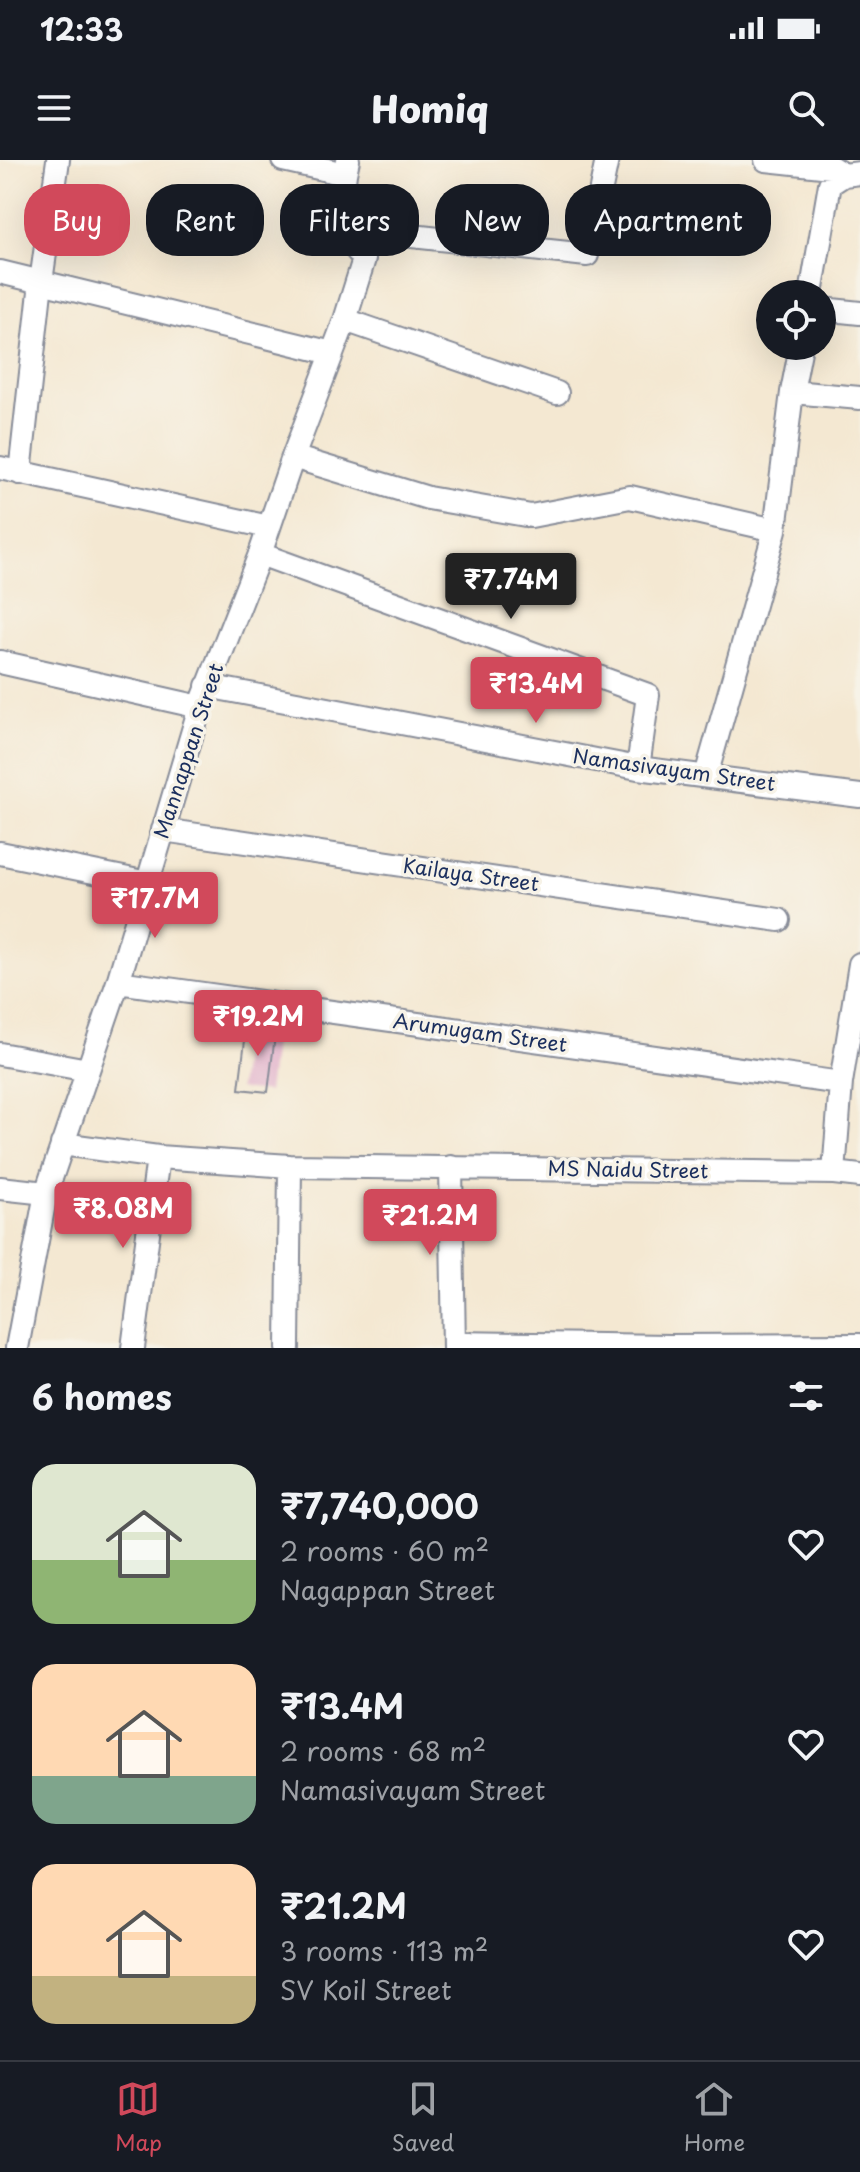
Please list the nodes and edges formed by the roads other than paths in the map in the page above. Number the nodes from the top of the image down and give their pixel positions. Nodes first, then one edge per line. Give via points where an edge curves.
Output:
1 (58, 160) edge
2 (283, 160) edge
3 (607, 160) edge
4 (766, 160) edge
5 (346, 167) edge
6 (852, 174) edge
7 (419, 237) edge
8 (361, 256) edge
9 (0, 272) edge
10 (813, 280) edge
11 (41, 282) junction
12 (836, 310) edge
13 (860, 313) edge
14 (345, 320) junction
15 (332, 353) junction
16 (798, 360) edge
17 (792, 392) junction
18 (557, 393) dead end
19 (860, 398) edge
20 (293, 457) junction
21 (10, 470) edge
22 (269, 527) junction
23 (775, 530) junction
24 (260, 554) junction
25 (0, 662) edge
26 (203, 696) junction
27 (638, 768) junction
28 (706, 776) junction
29 (860, 796) edge
30 (163, 830) junction
31 (0, 853) edge
32 (148, 883) junction
33 (779, 920) dead end
34 (860, 964) edge
35 (118, 982) junction
36 (0, 1054) edge
37 (88, 1070) junction
38 (841, 1083) junction
39 (62, 1144) junction
40 (158, 1157) junction
41 (290, 1166) junction
42 (451, 1167) junction
43 (834, 1173) junction
44 (860, 1176) edge
45 (0, 1188) edge
46 (46, 1193) junction
47 (860, 1345) edge
48 (454, 1346) edge
49 (670, 1347) edge
50 (17, 1348) edge
51 (133, 1348) edge
52 (288, 1348) edge

1 - 11 street
2 - 5 street
3 - 7 street via 587,255
4 - 6 street
6 - 10 street via 830,184
8 - 14 street, Mannappan Street
9 - 11 street
11 - 15 street
11 - 21 street
12 - 13 street
14 - 15 street, Mannappan Street
14 - 18 street
15 - 20 street, Mannappan Street
16 - 17 street
17 - 19 street
17 - 23 street
20 - 22 street, Mannappan Street
20 - 23 street via 428,498 531,516 630,497
21 - 22 street
22 - 24 street, Mannappan Street
23 - 28 street
24 - 26 street, Mannappan Street
24 - 27 street via 648,695
25 - 26 street, Namasivayam Street
26 - 27 street, Namasivayam Street
26 - 30 street, Mannappan Street
27 - 28 street, Namasivayam Street
28 - 29 street, Namasivayam Street
30 - 32 street, Mannappan Street
30 - 33 street, Kailaya Street
31 - 32 street
32 - 35 street, Mannappan Street
34 - 38 street
35 - 37 street, Mannappan Street
35 - 38 street, Arumugam Street
36 - 37 street
37 - 39 street, Mannappan Street
38 - 43 street
39 - 40 street, MS Naidu Street
39 - 46 street, Mannappan Street
40 - 41 street, MS Naidu Street
40 - 51 street
41 - 42 street, MS Naidu Street
41 - 52 street
42 - 43 street, MS Naidu Street
42 - 48 street
43 - 44 street, MS Naidu Street
45 - 46 street
46 - 50 street, Mannappan Street
47 - 49 street
48 - 49 street

